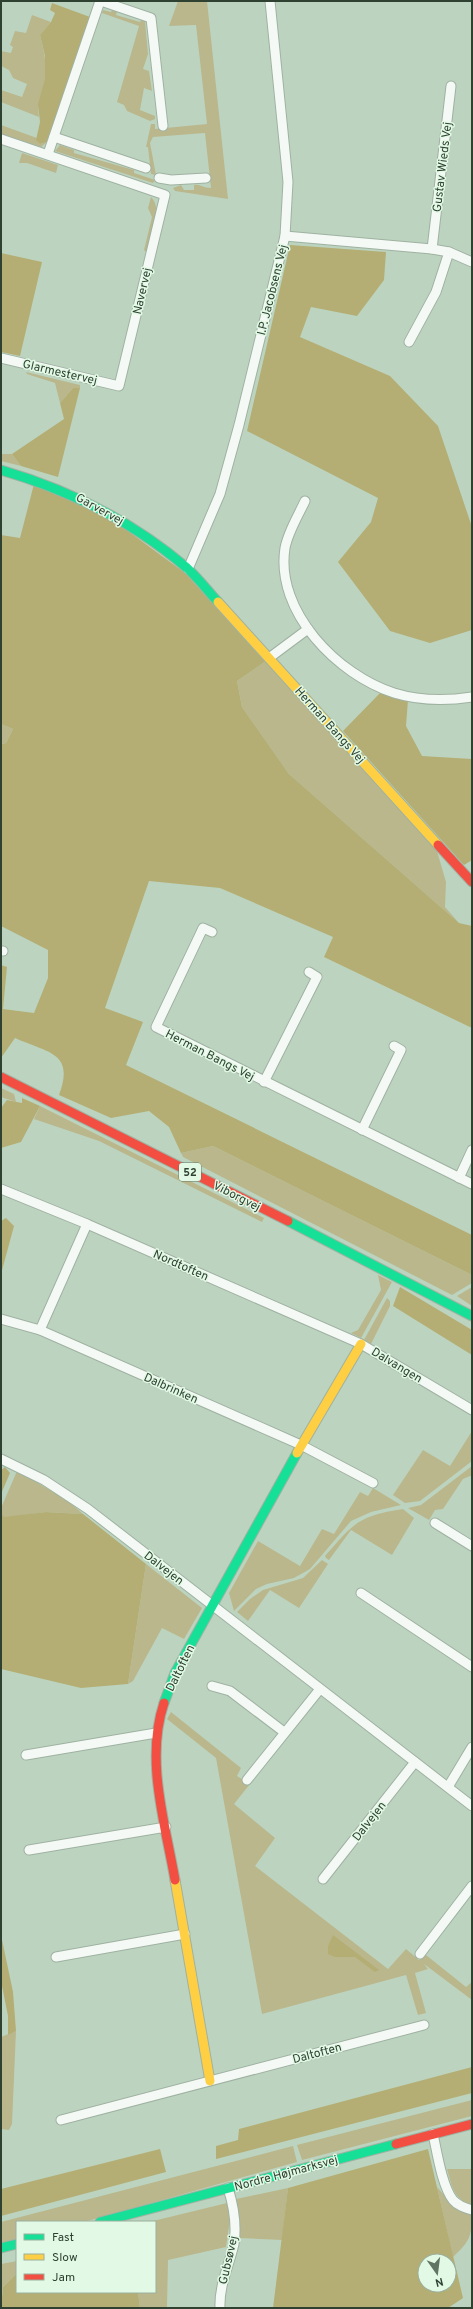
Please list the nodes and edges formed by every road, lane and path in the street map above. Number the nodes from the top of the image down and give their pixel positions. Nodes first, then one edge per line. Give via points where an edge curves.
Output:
1 (101, 1) edge
2 (270, 1) edge
3 (451, 86) dead end
4 (163, 126) dead end
5 (54, 137) junction
6 (1, 138) edge
7 (48, 154) junction
8 (146, 168) dead end
9 (159, 178) dead end
10 (206, 178) dead end
11 (171, 180) junction
12 (165, 195) junction
13 (285, 236) junction
14 (432, 249) junction
15 (449, 252) junction
16 (472, 262) edge
17 (409, 342) dead end
18 (1, 358) edge
19 (119, 386) joint
20 (1, 470) edge
21 (306, 501) dead end
22 (188, 569) junction
23 (308, 629) junction
24 (269, 658) junction
25 (472, 698) edge
26 (472, 882) edge
27 (212, 932) dead end
28 (308, 972) dead end
29 (394, 1046) dead end
30 (1, 1077) edge
31 (264, 1082) junction
32 (362, 1130) junction
33 (472, 1150) edge
34 (459, 1178) junction
35 (472, 1184) edge
36 (1, 1189) edge
37 (87, 1224) junction
38 (472, 1316) edge
39 (1, 1319) edge
40 (40, 1330) junction
41 (361, 1344) junction
42 (472, 1410) edge
43 (301, 1445) junction
44 (1, 1459) edge
45 (373, 1483) dead end
46 (435, 1523) dead end
47 (472, 1546) edge
48 (361, 1593) dead end
49 (213, 1607) junction
50 (472, 1667) edge
51 (212, 1686) dead end
52 (320, 1689) junction
53 (284, 1732) junction
54 (156, 1734) junction
55 (472, 1747) edge
56 (26, 1755) dead end
57 (415, 1762) junction
58 (247, 1780) dead end
59 (448, 1787) junction
60 (472, 1806) edge
61 (166, 1827) junction
62 (29, 1850) dead end
63 (322, 1879) dead end
64 (472, 1886) edge
65 (185, 1934) junction
66 (420, 1954) dead end
67 (56, 1958) dead end
68 (424, 2025) dead end
69 (210, 2081) junction
70 (61, 2120) dead end
71 (472, 2124) edge
72 (433, 2134) junction
73 (228, 2188) junction
74 (472, 2210) edge
75 (104, 2221) edge
76 (16, 2244) edge
77 (1, 2248) edge
78 (220, 2308) edge

1 - 4 street via 151,18
1 - 5 street
2 - 13 street, I.P. Jacobsens Vej via 288,182
3 - 14 street, Gustav Wieds Vej
5 - 7 street
5 - 8 street
6 - 7 street
7 - 12 street
9 - 11 street
10 - 11 street
11 - 12 street, Navervej
12 - 19 street, Navervej
13 - 14 street
13 - 22 street, I.P. Jacobsens Vej via 220,494
14 - 15 street
15 - 16 street
15 - 17 street via 436,292
18 - 19 street, Glarmestervej
20 - 22 street, Garvervej via 30,478 100,507 162,548
21 - 23 street via 288,535 284,569 288,590
22 - 24 street, Herman Bangs Vej
23 - 24 street
23 - 25 street via 324,650 368,683 420,699
24 - 26 street, Herman Bangs Vej
27 - 31 street, Herman Bangs Vej via 204,928 156,1027
28 - 31 street, Herman Bangs Vej via 317,977
29 - 32 street via 401,1050
30 - 38 street, Viborgvej / 52 via 398,1276
31 - 32 street, Herman Bangs Vej
32 - 34 street, Herman Bangs Vej
33 - 34 street
34 - 35 street, Herman Bangs Vej
36 - 37 street, Nordtoften
37 - 40 street
37 - 41 street, Nordtoften
39 - 40 street, Dalbrinken
40 - 43 street, Dalbrinken
41 - 42 street, Dalvangen
41 - 43 street, Dalvangen
43 - 45 street
43 - 49 street, Dalvangen
44 - 49 street, Dalvejen via 44,1480 88,1509
46 - 47 street
48 - 50 street
49 - 52 street, Dalvejen
49 - 54 street, Daltoften via 175,1673
51 - 53 street via 230,1691
52 - 53 street
52 - 57 street, Dalvejen
53 - 58 street
54 - 56 street
54 - 61 street, Daltoften via 157,1774
55 - 59 street
57 - 59 street, Dalvejen
57 - 63 street, Dalvejen
59 - 60 street, Dalvejen
61 - 62 street
61 - 65 street, Daltoften
64 - 66 street
65 - 67 street
65 - 69 street, Daltoften
68 - 69 street, Daltoften
69 - 70 street, Daltoften
71 - 72 street, Nordre Højmarksvej
72 - 73 street, Nordre Højmarksvej
72 - 74 street via 448,2192 462,2207
73 - 75 street, Nordre Højmarksvej
73 - 78 street, Gubsøvej via 235,2210 234,2244 222,2280
76 - 77 street

